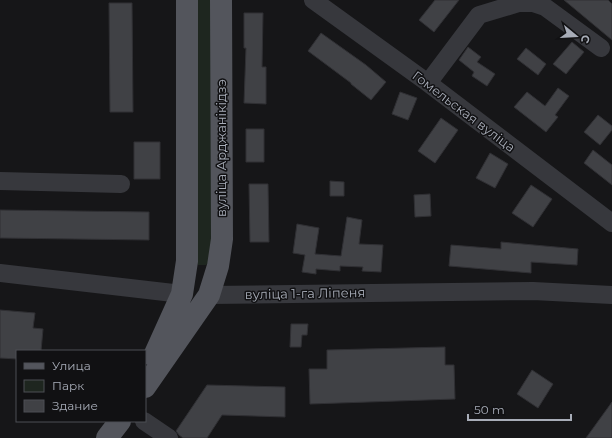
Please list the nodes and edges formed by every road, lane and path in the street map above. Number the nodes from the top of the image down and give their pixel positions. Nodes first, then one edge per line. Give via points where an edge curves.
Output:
1 (187, 0) edge
2 (221, 0) edge
3 (313, 0) edge
4 (601, 48) dead end
5 (428, 83) junction
6 (0, 181) edge
7 (121, 184) dead end
8 (612, 223) edge
9 (0, 273) edge
10 (182, 294) junction
11 (209, 295) junction
12 (612, 295) edge
13 (146, 375) edge
14 (146, 386) edge
15 (119, 422) edge
16 (145, 422) edge
17 (107, 438) edge
18 (168, 438) edge

1 - 10 main road via 187,260
2 - 11 main road, вуліца Арджанікідзэ via 222,239 218,266
3 - 5 street, Гомельская вуліца
4 - 5 street via 545,7 533,3 519,3 479,15
5 - 8 street, Гомельская вуліца
6 - 7 street
9 - 10 street, вуліца 1-га Ліпеня
10 - 11 main road, вуліца 1-га Ліпеня
10 - 13 main road
11 - 12 street, вуліца 1-га Ліпеня via 533,291
11 - 14 main road, вуліца Арджанікідзэ
15 - 17 main road
16 - 18 street

